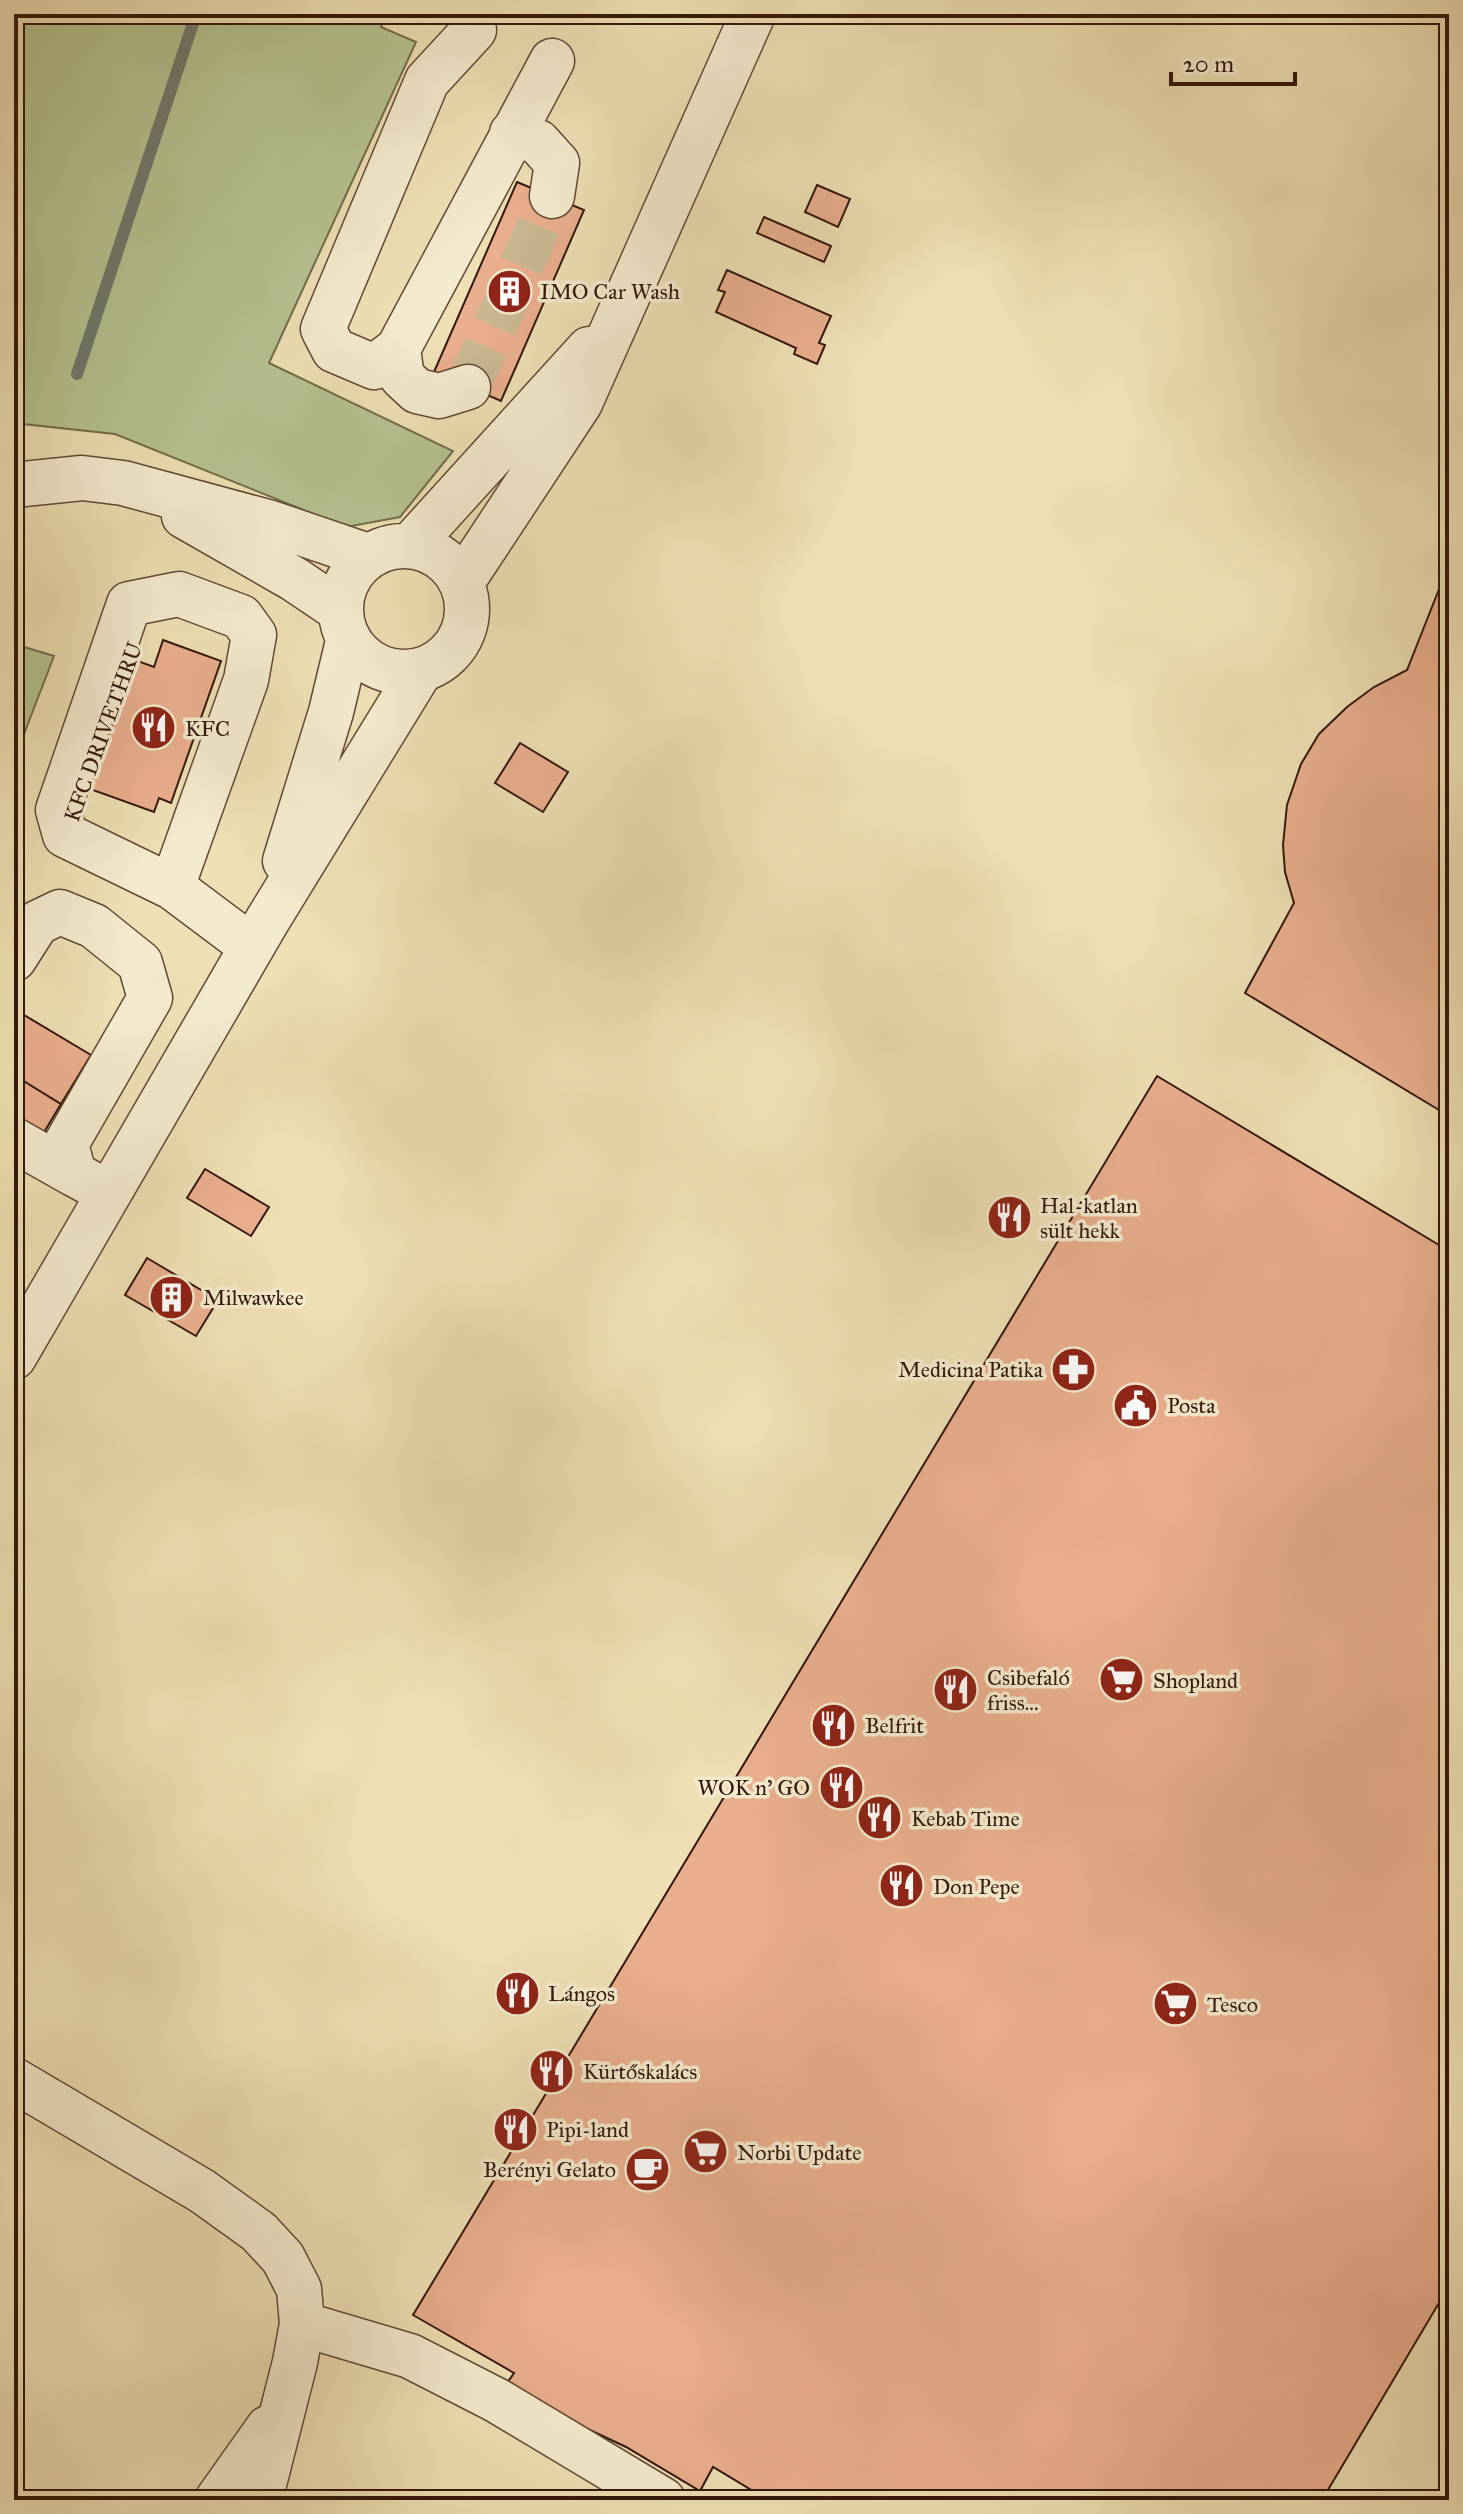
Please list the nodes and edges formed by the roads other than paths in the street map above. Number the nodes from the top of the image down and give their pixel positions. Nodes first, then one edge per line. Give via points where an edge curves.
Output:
1 (753, 14) edge
2 (474, 30) dead end
3 (552, 61) dead end
4 (512, 133) junction
5 (552, 196) tunnel mouth
6 (620, 314) junction
7 (398, 349) junction
8 (468, 387) dead end
9 (123, 483) junction
10 (14, 485) edge
11 (411, 545) junction
12 (368, 556) junction
13 (462, 582) junction
14 (344, 625) junction
15 (421, 670) junction
16 (172, 887) junction
17 (260, 934) junction
18 (14, 959) edge
19 (14, 1140) edge
20 (92, 1184) junction
21 (14, 1357) edge
22 (14, 2080) edge
23 (302, 2324) junction
24 (283, 2406) junction
25 (217, 2500) edge
26 (260, 2500) edge
27 (663, 2500) edge

1 - 6 street
2 - 7 street via 427,81 323,329 334,350 374,367
3 - 4 street
4 - 5 street via 538,142 557,163
4 - 7 street
6 - 11 street
6 - 13 street via 580,403
7 - 8 street via 402,377 417,391 439,396
9 - 10 street via 82,478
9 - 12 street
9 - 14 street via 294,579
11 - 12 street via 389,546
11 - 13 street via 438,555
12 - 14 street via 343,589
13 - 15 street via 467,617 463,632 440,661
14 - 15 street via 363,658 381,669
14 - 17 street via 331,712
15 - 17 street
16 - 16 street via 246,680 254,635 241,617 179,594 129,604 58,810 65,835
16 - 17 street
17 - 20 street
18 - 20 street via 37,923 60,912 94,926 140,963 150,998 66,1144
19 - 20 street
20 - 21 street
22 - 23 street via 202,2191 259,2232 283,2258 299,2289
23 - 24 street
23 - 27 street via 410,2356 496,2400
24 - 25 street
24 - 26 street

